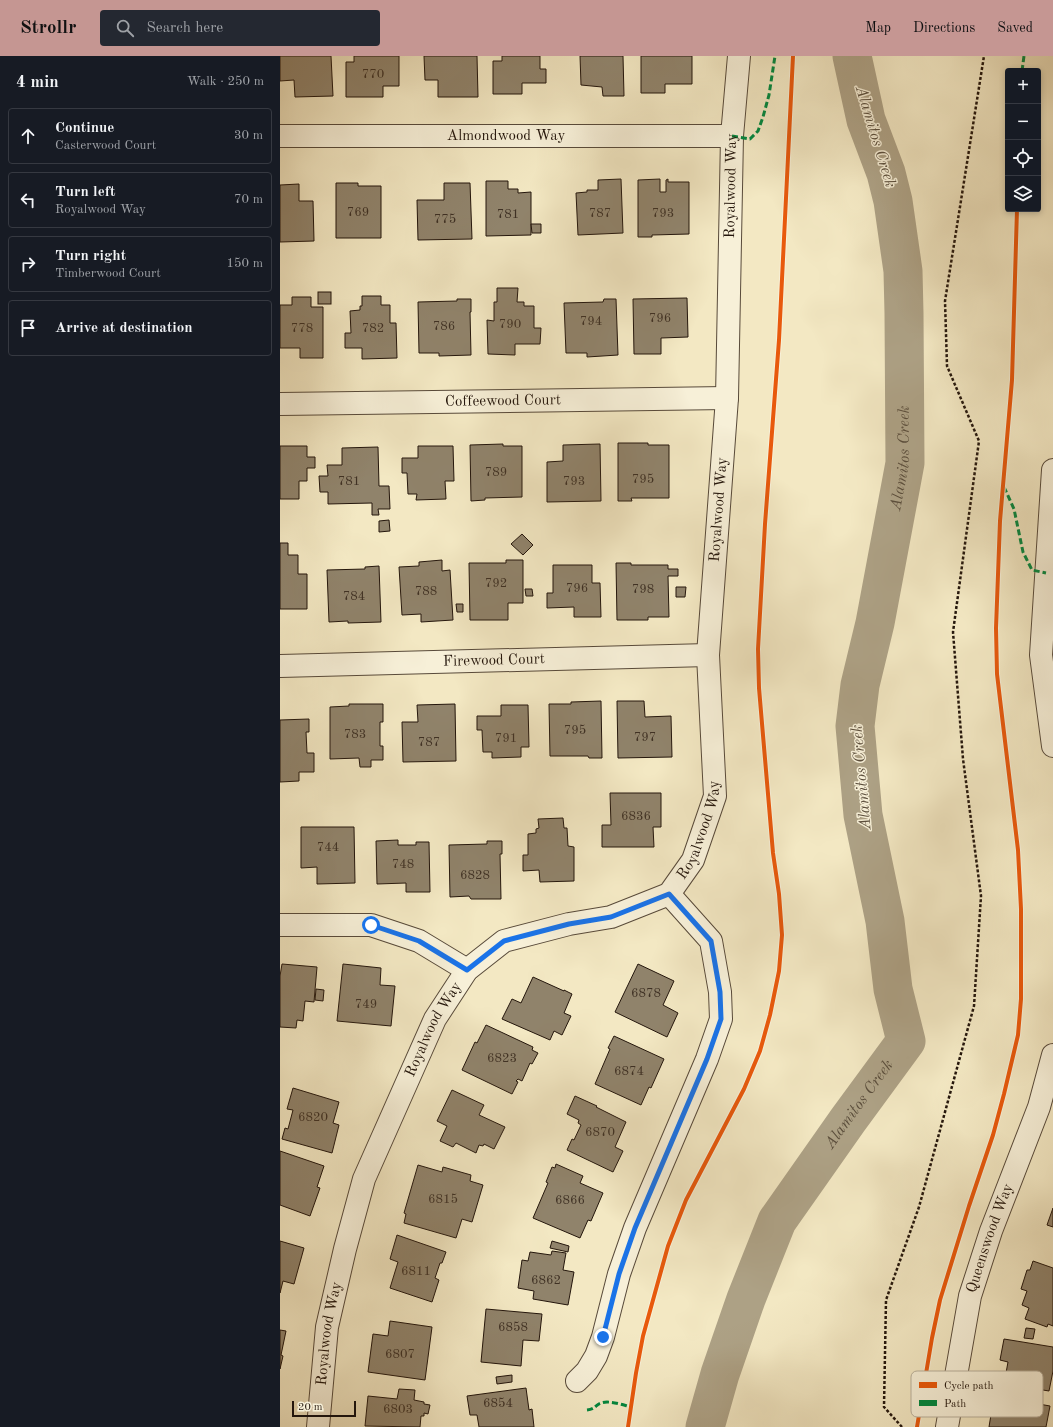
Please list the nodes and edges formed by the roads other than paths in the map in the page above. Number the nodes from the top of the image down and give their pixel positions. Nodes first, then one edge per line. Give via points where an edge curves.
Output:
1 (739, 56) edge
2 (280, 136) edge
3 (732, 136) junction
4 (727, 398) junction
5 (280, 404) edge
6 (1053, 470) edge
7 (1049, 573) edge
8 (708, 656) junction
9 (280, 666) edge
10 (1053, 746) edge
11 (669, 894) junction
12 (280, 925) edge
13 (467, 970) junction
14 (1053, 1055) edge
15 (957, 1371) edge
16 (577, 1381) dead end
17 (949, 1417) edge
18 (318, 1427) edge
19 (947, 1427) edge

1 - 3 street, Royalwood Way
2 - 3 street, Almondwood Way
3 - 4 street, Royalwood Way
4 - 5 street, Coffeewood Court
4 - 8 street, Royalwood Way
6 - 7 street
7 - 10 street via 1041,655
8 - 9 street, Firewood Court
8 - 11 street, Royalwood Way via 715,796 693,860
11 - 13 street, Royalwood Way via 611,917 569,924 504,941
11 - 16 street via 711,941 720,992 721,1019 707,1059 635,1228 596,1356
12 - 13 street via 371,925 419,941
13 - 18 street, Royalwood Way via 435,1018 364,1179 344,1249 327,1327
14 - 15 street, Queenswood Way via 1039,1107 991,1231 970,1296
17 - 19 street, Queenswood Way

